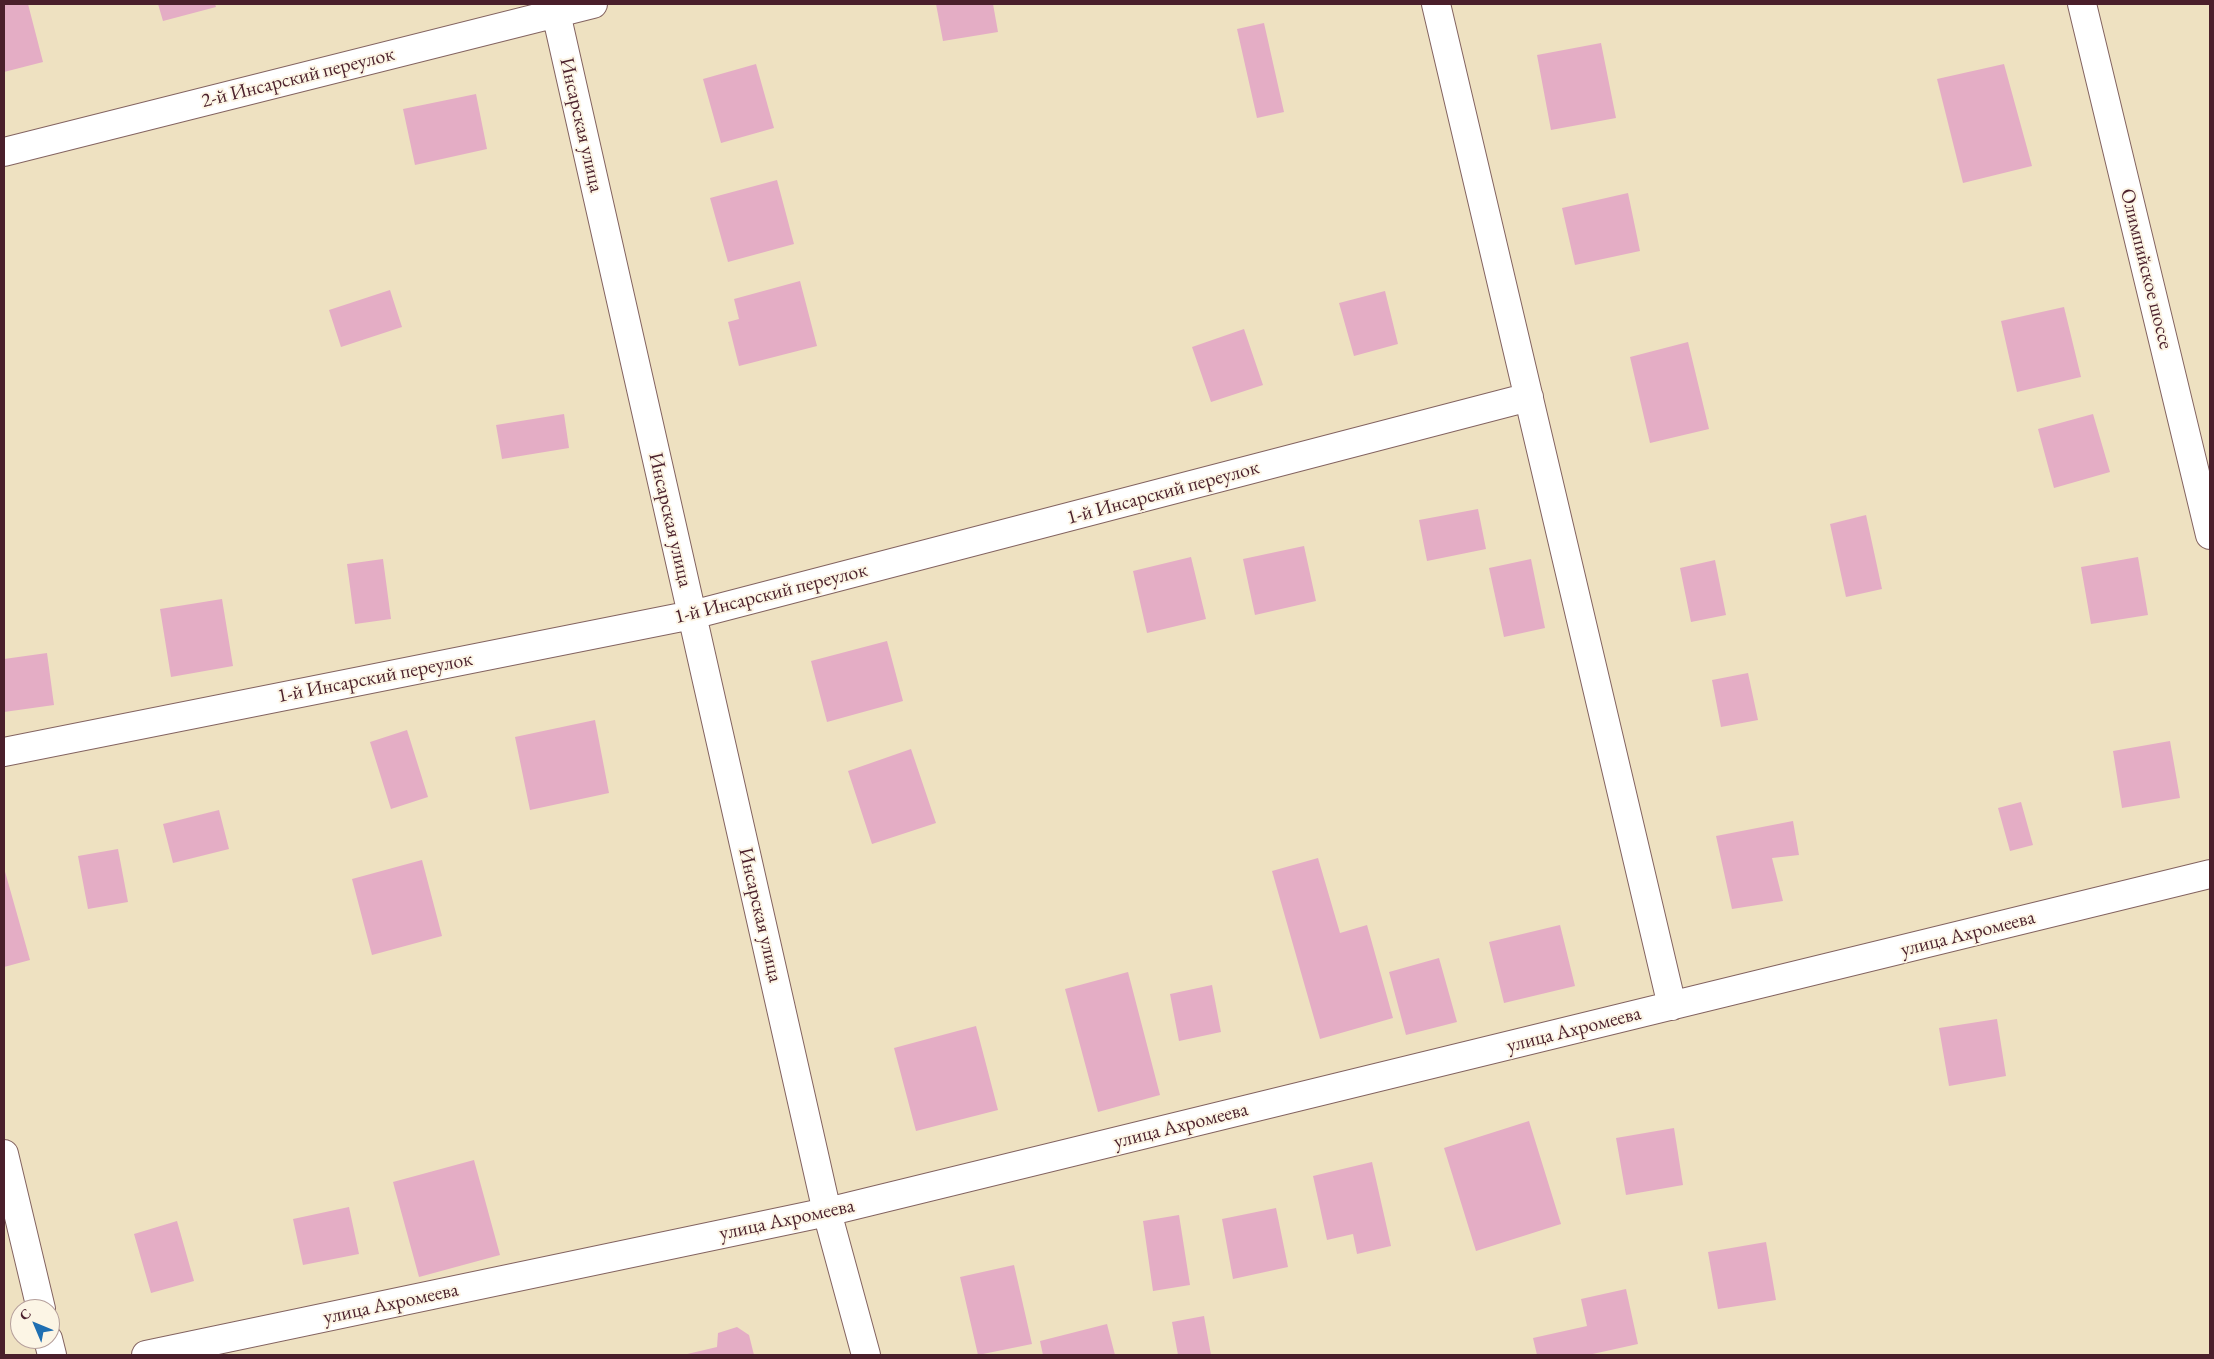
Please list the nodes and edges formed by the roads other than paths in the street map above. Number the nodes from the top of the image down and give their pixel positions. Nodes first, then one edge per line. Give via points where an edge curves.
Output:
1 (593, 4) edge
2 (1436, 4) edge
3 (2082, 4) edge
4 (555, 9) edge
5 (4, 152) edge
6 (1529, 397) junction
7 (2210, 535) edge
8 (692, 615) junction
9 (4, 752) edge
10 (2210, 874) edge
11 (1672, 1006) junction
12 (4, 1154) edge
13 (827, 1212) junction
14 (39, 1299) edge
15 (146, 1355) edge
16 (866, 1355) edge

1 - 4 street, 2-й Инсарский переулок
2 - 6 street
3 - 7 street, Олимпийское шоссе
4 - 5 street, 2-й Инсарский переулок
4 - 8 street, Инсарская улица
6 - 8 street, 1-й Инсарский переулок
6 - 11 street
8 - 9 street, 1-й Инсарский переулок
8 - 13 street, Инсарская улица
10 - 11 street, улица Ахромеева
11 - 13 street, улица Ахромеева
12 - 14 street
13 - 15 street, улица Ахромеева
13 - 16 street, Инсарская улица

